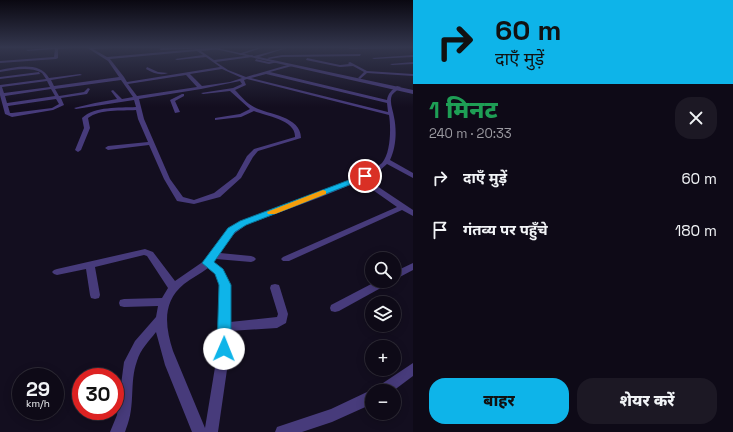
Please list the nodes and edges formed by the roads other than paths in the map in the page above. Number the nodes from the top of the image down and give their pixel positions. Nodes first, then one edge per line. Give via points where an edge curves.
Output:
1 (114, 67) edge
2 (284, 67) edge
3 (301, 67) edge
4 (311, 67) edge
5 (358, 67) edge
6 (147, 68) dead end
7 (222, 68) joint
8 (0, 71) edge
9 (198, 71) junction
10 (44, 72) junction
11 (366, 72) junction
12 (186, 73) junction
13 (266, 73) junction
14 (80, 75) dead end
15 (413, 75) edge
16 (191, 77) junction
17 (0, 78) edge
18 (360, 78) junction
19 (48, 79) junction
20 (248, 79) junction
21 (242, 81) junction
22 (126, 82) junction
23 (0, 87) edge
24 (52, 88) junction
25 (201, 88) junction
26 (398, 88) junction
27 (88, 89) dead end
28 (231, 89) junction
29 (413, 91) edge
30 (3, 95) junction
31 (57, 97) junction
32 (136, 98) junction
33 (121, 101) junction
34 (389, 102) junction
35 (6, 105) junction
36 (91, 105) junction
37 (76, 108) dead end
38 (138, 108) junction
39 (253, 109) junction
40 (177, 112) dead end
41 (391, 114) junction
42 (217, 118) dead end
43 (152, 143) junction
44 (108, 148) dead end
45 (78, 150) dead end
46 (386, 161) junction
47 (413, 176) edge
48 (360, 178) junction
49 (403, 207) junction
50 (413, 214) edge
51 (211, 259) junction
52 (251, 259) dead end
53 (286, 259) dead end
54 (90, 265) junction
55 (413, 266) edge
56 (57, 272) dead end
57 (401, 272) edge
58 (174, 288) junction
59 (276, 288) dead end
60 (372, 288) edge
61 (95, 295) dead end
62 (166, 302) junction
63 (124, 303) dead end
64 (335, 308) dead end
65 (162, 318) junction
66 (224, 327) junction
67 (413, 369) edge
68 (392, 384) edge
69 (365, 400) edge
70 (117, 432) edge
71 (199, 432) edge
72 (211, 432) edge
73 (282, 432) edge

1 - 22 street
2 - 13 street
3 - 26 street
4 - 18 street
5 - 11 street
6 - 9 street via 162,74
7 - 9 street
7 - 20 street
8 - 10 street via 22,68
9 - 12 street
10 - 17 street
10 - 19 street
11 - 15 street
11 - 18 street
12 - 16 street
12 - 22 street
13 - 20 street
13 - 34 street
14 - 19 street
16 - 22 street
16 - 25 street
18 - 26 street
19 - 23 street
19 - 24 street
20 - 21 street
20 - 41 street
21 - 25 street
21 - 28 street via 244,84
22 - 24 street
22 - 32 street
23 - 30 street
24 - 30 street
24 - 31 street
25 - 32 street
26 - 29 street
26 - 34 street via 390,94
27 - 31 street via 85,93
28 - 39 street
28 - 40 street via 176,96 172,102
30 - 35 street
31 - 35 street
31 - 35 street via 62,105 60,107 18,115 8,114
32 - 33 street
32 - 38 street
33 - 36 street
33 - 36 street via 114,93
34 - 41 street
36 - 37 street
38 - 43 street
38 - 45 street via 97,112 87,116 87,128
39 - 42 street via 241,115
39 - 43 street via 287,121 297,129 298,138 256,150 237,181 206,200 180,200 167,179
41 - 46 street via 391,144
43 - 44 street
46 - 47 street
46 - 48 street via 376,170
48 - 49 street
48 - 51 street via 243,223 232,230
49 - 50 street
49 - 53 street
51 - 52 street
51 - 58 street
51 - 66 street via 225,285
54 - 56 street
54 - 58 street via 145,252 150,254
54 - 61 street
55 - 57 street
58 - 62 street
59 - 66 street via 283,314 282,320 277,323
60 - 64 street
62 - 63 street
62 - 65 street
65 - 70 street via 130,362 126,408
65 - 71 street via 161,326 169,356
66 - 72 street via 222,364
67 - 68 street
69 - 73 street via 332,415

